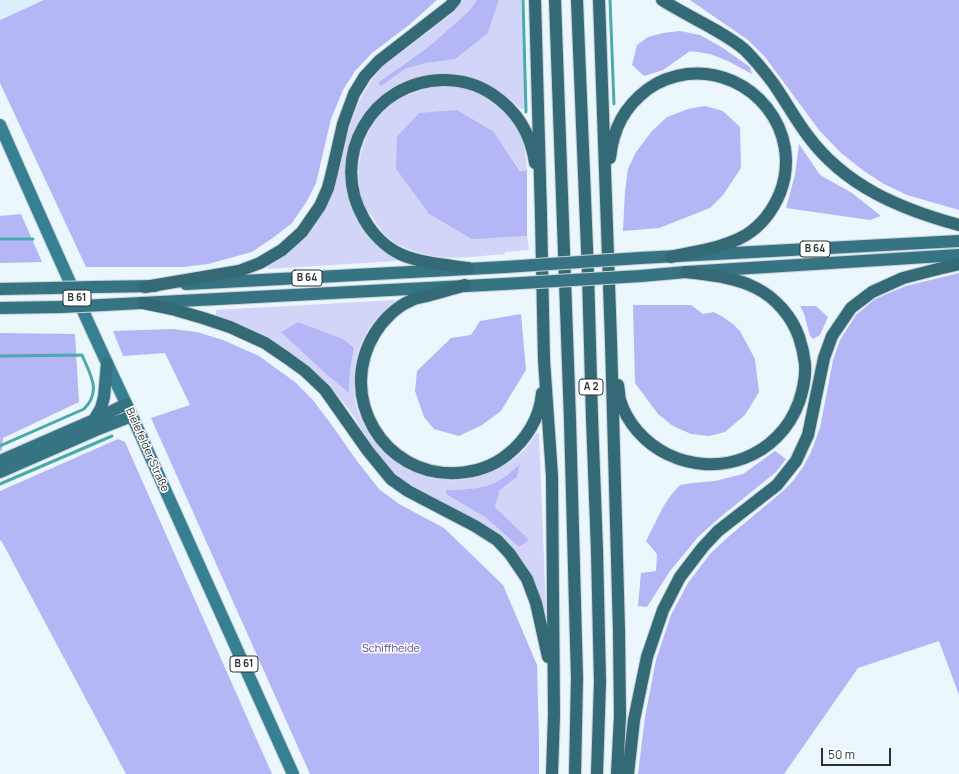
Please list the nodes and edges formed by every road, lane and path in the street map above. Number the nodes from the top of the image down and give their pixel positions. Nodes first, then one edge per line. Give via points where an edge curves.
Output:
1 (455, 0) edge
2 (535, 0) edge
3 (555, 0) edge
4 (577, 0) edge
5 (599, 0) edge
6 (662, 0) edge
7 (0, 125) edge
8 (605, 195) junction
9 (542, 215) junction
10 (959, 225) edge
11 (959, 241) edge
12 (959, 255) edge
13 (671, 257) junction
14 (959, 264) edge
15 (468, 268) junction
16 (686, 272) junction
17 (465, 286) junction
18 (145, 287) junction
19 (0, 289) edge
20 (143, 303) junction
21 (29, 307) junction
22 (0, 308) edge
23 (0, 311) edge
24 (611, 341) junction
25 (544, 360) junction
26 (106, 363) junction
27 (126, 404) junction
28 (132, 416) junction
29 (94, 420) junction
30 (0, 461) edge
31 (0, 472) edge
32 (554, 715) junction
33 (293, 774) edge
34 (552, 774) edge
35 (575, 774) edge
36 (597, 774) edge
37 (617, 774) edge
38 (628, 774) edge

1 - 18 highway via 379,61 365,76 354,94 346,116 328,188 320,206 302,232 282,250 260,263 239,271
2 - 9 highway
3 - 35 highway, A 2 via 576,631
4 - 36 highway, A 2 via 597,550 600,682
5 - 8 highway
6 - 10 highway via 743,48 773,83 808,137 831,162 856,182 901,206
7 - 26 main road, Bielefelder Straße / B 61
8 - 13 highway via 611,144 620,120 633,102 651,87 671,78 705,74 727,78 756,95 771,112 784,144 786,166 777,199 765,219 746,235 722,245
8 - 24 highway
9 - 15 highway via 533,154 526,132 499,98 469,84 448,80 415,84 395,93 374,111 356,141 351,169 353,191 360,213 380,240 399,254
9 - 25 highway
11 - 13 highway, B 64
12 - 16 highway, B 64
13 - 15 highway, B 64, bridge
14 - 38 highway via 903,278 872,292 851,308 832,336 824,358 808,435 796,461 777,485 718,531 703,546 680,577 663,610 647,657 634,720
15 - 18 highway, B 64
16 - 17 highway, B 64, bridge
16 - 24 highway via 745,283 767,295 785,312 796,330 805,364 804,387 796,410 784,430 754,454 721,464 684,461 660,451 642,436 624,409 620,399
17 - 20 highway, B 64
17 - 25 highway via 410,300 392,312 367,348 360,380 363,402 370,423 390,449 408,462 428,470 450,474 473,471 504,458 520,443 538,414
18 - 19 highway, B 64, bridge
20 - 21 highway, B 64, bridge
20 - 32 highway via 203,318 265,343 305,371 325,390 391,479 497,540 527,579 536,603 548,656
21 - 22 highway, B 64
21 - 23 highway
24 - 37 highway via 619,631 620,716
25 - 32 highway via 552,476
26 - 27 main road, Bielefelder Straße / B 61
26 - 29 highway, B 61 via 104,397
27 - 28 main road, Bielefelder Straße / B 61
27 - 29 highway
28 - 31 highway
28 - 33 main road, Bielefelder Straße / B 61
29 - 30 highway
32 - 34 highway

